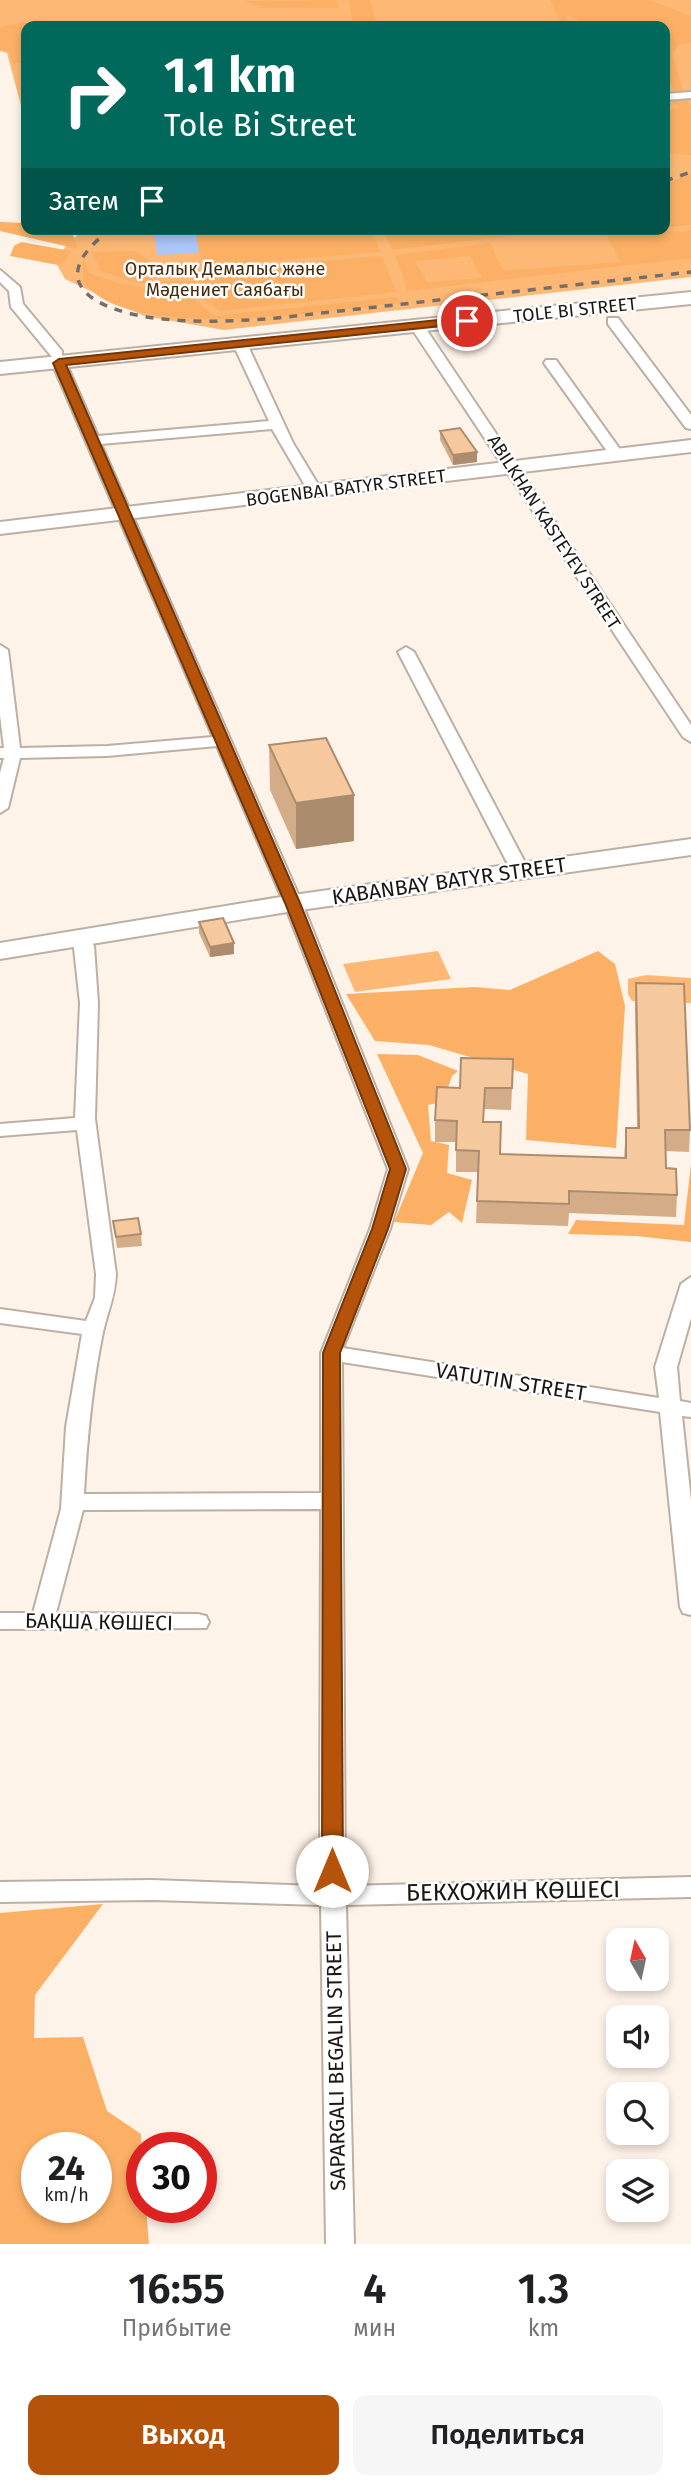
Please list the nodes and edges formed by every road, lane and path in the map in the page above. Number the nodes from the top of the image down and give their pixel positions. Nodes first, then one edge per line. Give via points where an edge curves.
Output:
1 (691, 95) edge
2 (670, 97) edge
3 (0, 274) edge
4 (691, 283) edge
5 (691, 290) edge
6 (691, 298) edge
7 (691, 305) edge
8 (565, 307) junction
9 (613, 321) dead end
10 (416, 326) junction
11 (240, 344) junction
12 (58, 358) junction
13 (0, 360) edge
14 (551, 363) dead end
15 (0, 368) edge
16 (278, 424) junction
17 (691, 425) edge
18 (93, 441) junction
19 (691, 446) edge
20 (617, 455) junction
21 (513, 468) junction
22 (315, 491) junction
23 (124, 514) junction
24 (0, 528) edge
25 (0, 650) edge
26 (406, 652) dead end
27 (691, 737) edge
28 (222, 741) junction
29 (6, 753) edge
30 (0, 808) edge
31 (691, 847) edge
32 (520, 870) junction
33 (293, 903) junction
34 (82, 939) junction
35 (0, 951) edge
36 (86, 1123) junction
37 (0, 1130) edge
38 (691, 1284) edge
39 (0, 1316) edge
40 (93, 1329) junction
41 (331, 1353) junction
42 (681, 1409) edge
43 (331, 1501) junction
44 (73, 1502) junction
45 (691, 1607) edge
46 (0, 1621) edge
47 (42, 1622) junction
48 (198, 1622) dead end
49 (691, 1887) edge
50 (0, 1892) edge
51 (332, 1896) junction
52 (340, 2244) edge

1 - 2 street
3 - 12 street, SAPARGALI BEGALIN STREET via 15,290 16,304
4 - 8 main road
5 - 8 main road, TOLE BI STREET
6 - 8 main road, TOLE BI STREET
7 - 8 main road
8 - 10 main road, TOLE BI STREET
8 - 12 main road, TOLE BI STREET
9 - 17 street
10 - 11 main road, TOLE BI STREET
10 - 21 street, ABILKHAN KASTEYEV STREET
11 - 12 main road, TOLE BI STREET
11 - 16 street
12 - 13 main road, TOLE BI STREET
12 - 15 main road, TOLE BI STREET
12 - 18 street, SAPARGALI BEGALIN STREET
14 - 20 street
16 - 18 street
16 - 22 street
18 - 23 street, SAPARGALI BEGALIN STREET
19 - 20 main road, BOGENBAI BATYR STREET
20 - 21 main road, BOGENBAI BATYR STREET
21 - 22 main road, BOGENBAI BATYR STREET
21 - 27 street, ABILKHAN KASTEYEV STREET
22 - 23 main road, BOGENBAI BATYR STREET
23 - 24 main road, BOGENBAI BATYR STREET
23 - 28 street, SAPARGALI BEGALIN STREET
25 - 29 street
26 - 32 street
28 - 29 street via 107,751
28 - 33 street, SAPARGALI BEGALIN STREET
29 - 30 street
31 - 32 main road, KABANBAY BATYR STREET
32 - 33 main road, KABANBAY BATYR STREET
33 - 34 main road, KABANBAY BATYR STREET
33 - 41 street, SAPARGALI BEGALIN STREET via 398,1169 380,1229
34 - 35 main road, KABANBAY BATYR STREET
34 - 36 street via 89,1003
36 - 37 street
36 - 40 street via 106,1274 105,1298
38 - 42 street via 666,1367
39 - 40 street
40 - 44 street via 77,1427
41 - 42 street, VATUTIN STREET
41 - 43 street, SAPARGALI BEGALIN STREET
42 - 45 street
43 - 44 street
43 - 51 street, SAPARGALI BEGALIN STREET
44 - 47 street
46 - 47 street, БАҚША КӨШЕСІ
47 - 48 street, БАҚША КӨШЕСІ
49 - 51 street, БЕКХОЖИН КӨШЕСІ
50 - 51 street, БЕКХОЖИН КӨШЕСІ via 152,1890
51 - 52 street, SAPARGALI BEGALIN STREET

